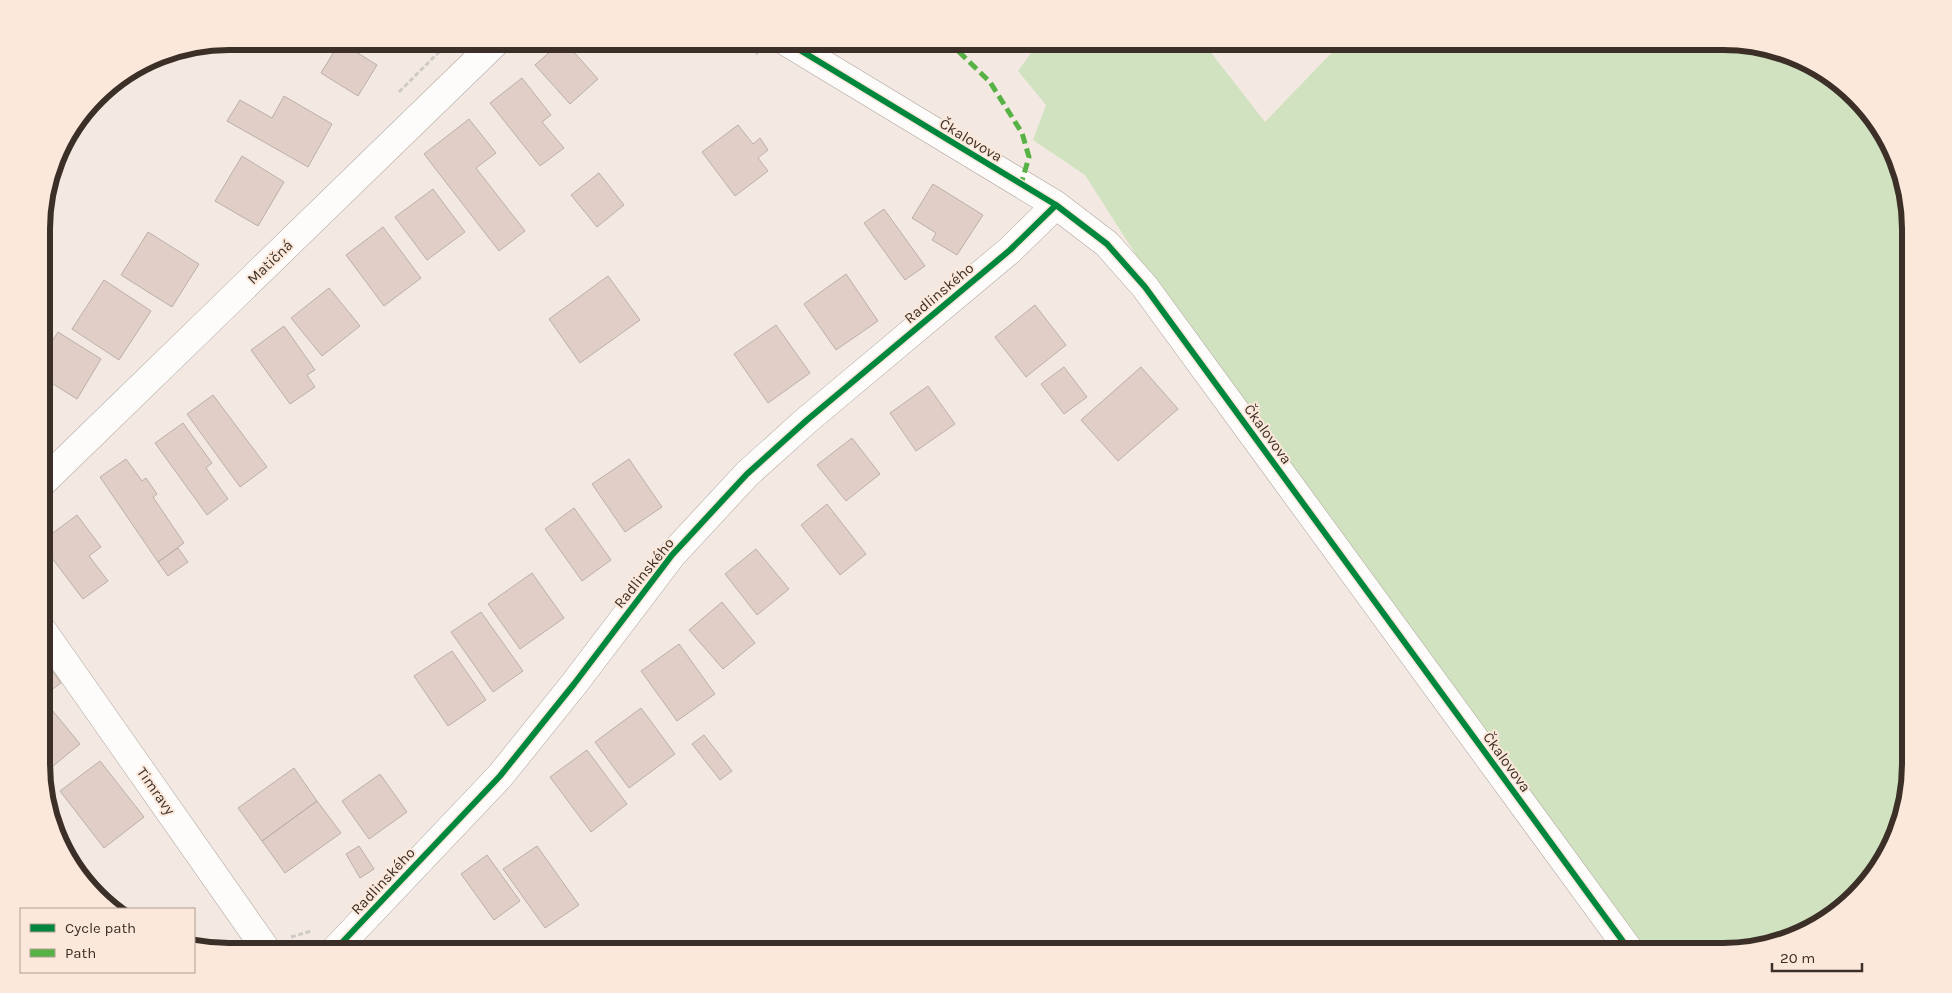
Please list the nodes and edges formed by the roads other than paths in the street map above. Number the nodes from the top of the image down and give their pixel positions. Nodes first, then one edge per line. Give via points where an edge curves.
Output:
1 (488, 50) edge
2 (800, 50) edge
3 (1056, 205) junction
4 (50, 475) edge
5 (50, 643) edge
6 (262, 943) edge
7 (342, 943) edge
8 (1624, 943) edge

1 - 4 street, Matičná
2 - 3 street, Čkalovova
3 - 7 street, Radlinského via 1010,250 747,474 672,555 500,776
3 - 8 street, Čkalovova via 1107,244 1143,284
5 - 6 street, Timravy

